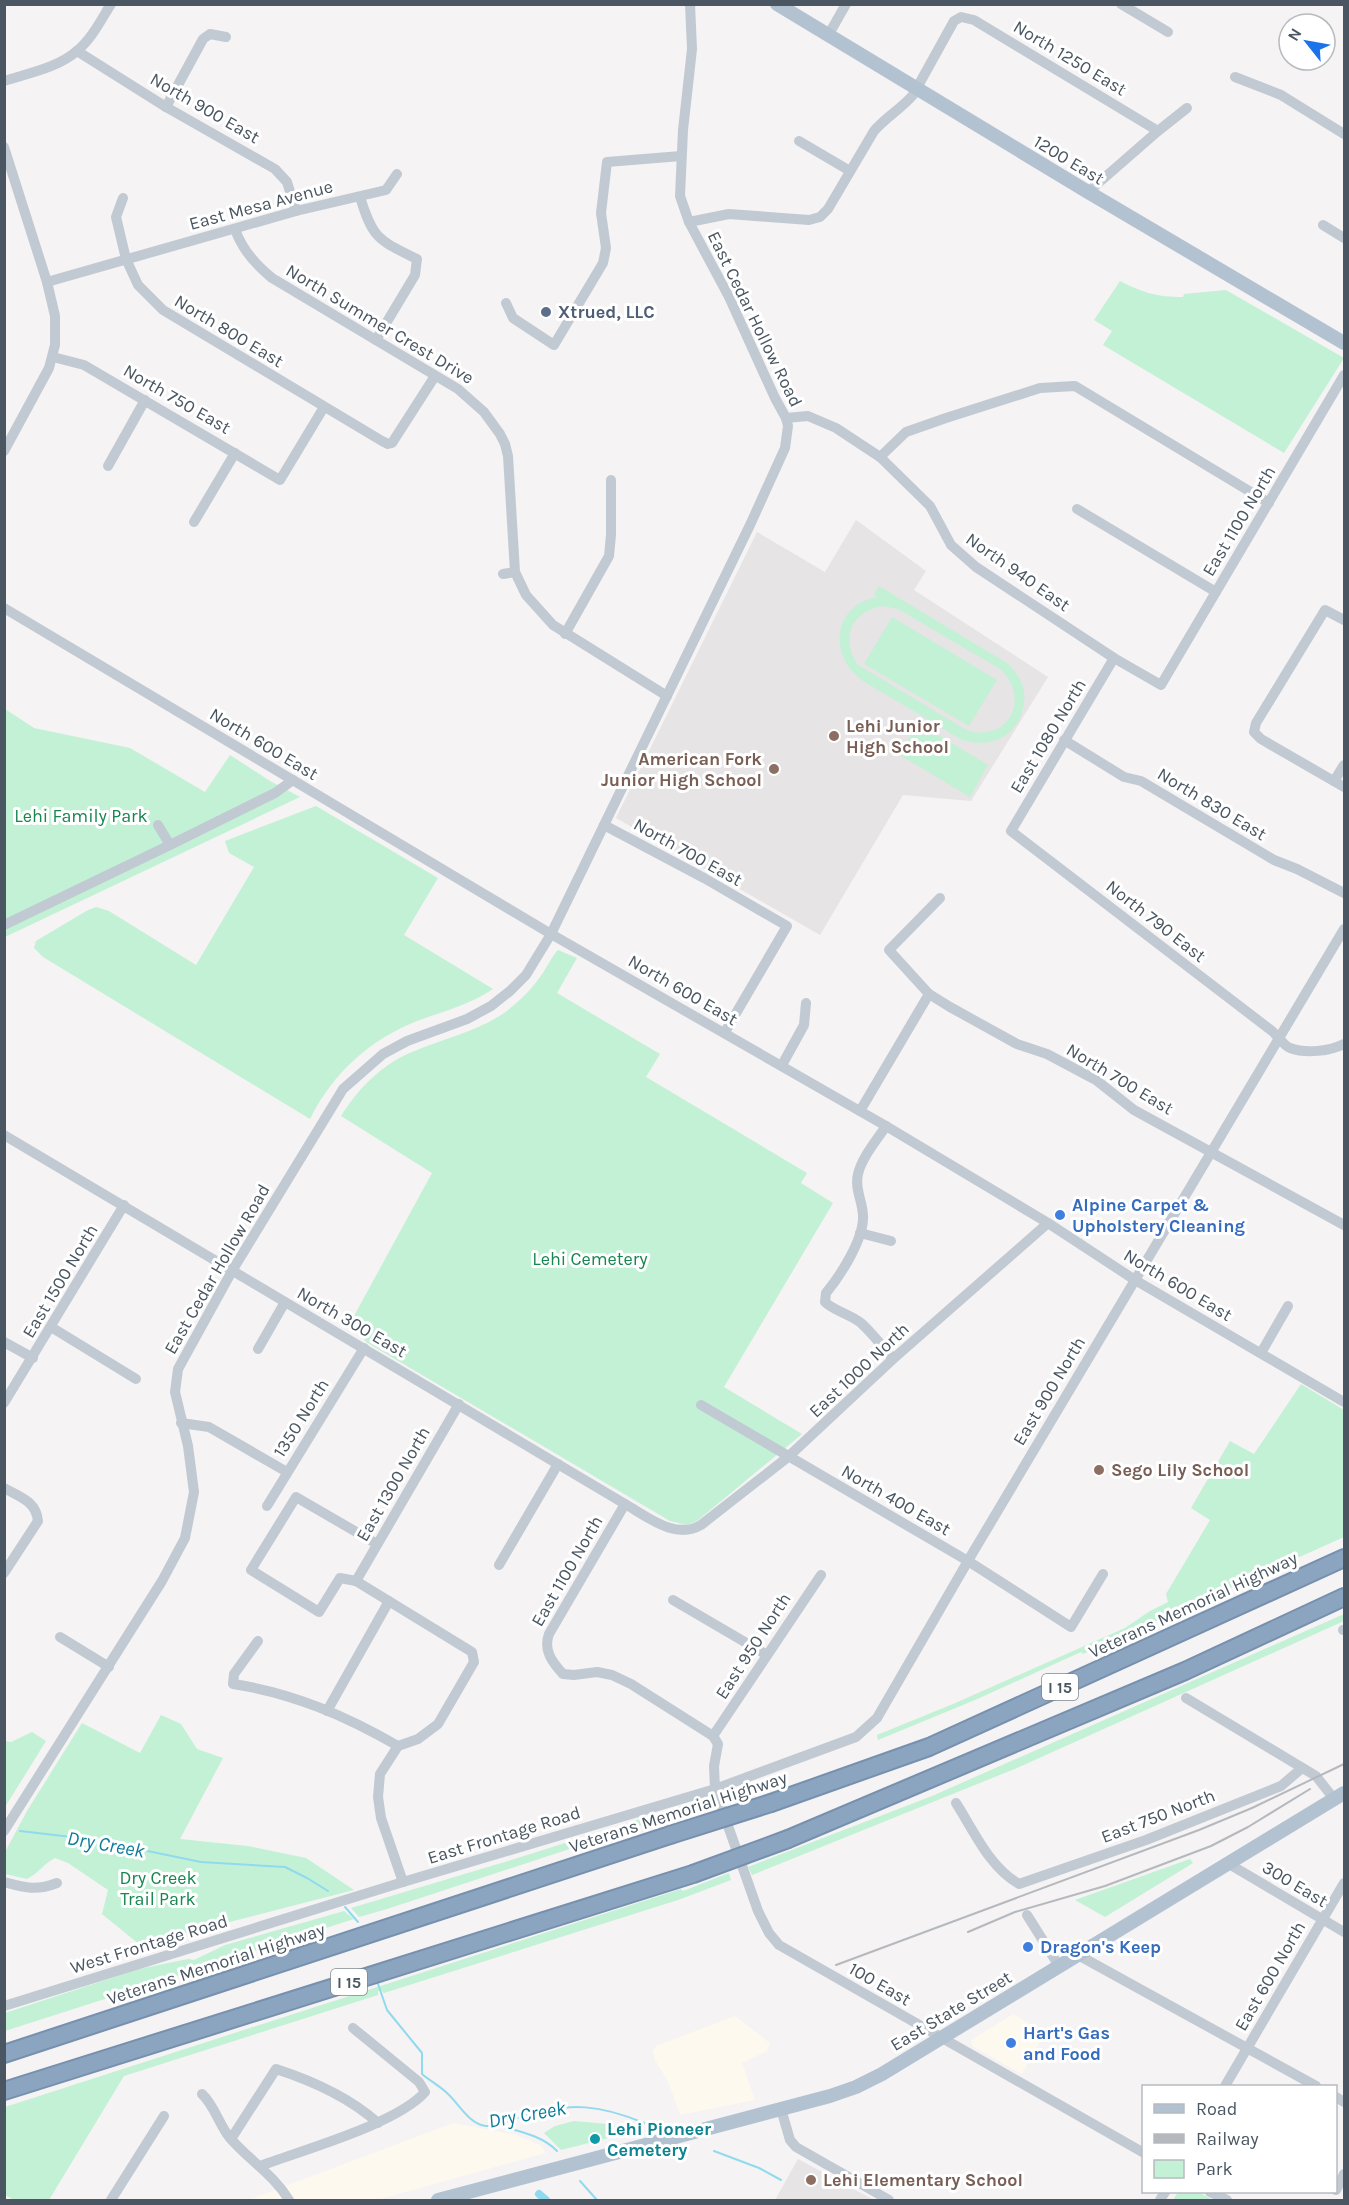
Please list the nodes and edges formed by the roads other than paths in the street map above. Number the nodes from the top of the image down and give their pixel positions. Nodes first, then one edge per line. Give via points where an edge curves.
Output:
1 (111, 4) edge
2 (690, 4) edge
3 (777, 4) edge
4 (846, 4) edge
5 (1121, 4) edge
6 (1168, 32) dead end
7 (829, 34) junction
8 (226, 37) dead end
9 (77, 51) junction
10 (1235, 77) dead end
11 (4, 81) edge
12 (917, 89) junction
13 (166, 107) junction
14 (1187, 108) dead end
15 (1158, 131) junction
16 (1344, 134) edge
17 (799, 141) dead end
18 (5, 147) edge
19 (681, 156) junction
20 (850, 171) junction
21 (397, 174) dead end
22 (1088, 192) junction
23 (360, 197) junction
24 (123, 198) dead end
25 (296, 211) junction
26 (689, 222) junction
27 (1323, 225) dead end
28 (235, 229) junction
29 (1344, 238) edge
30 (126, 259) junction
31 (47, 282) junction
32 (506, 303) dead end
33 (376, 340) junction
34 (1344, 343) edge
35 (52, 357) junction
36 (1344, 375) edge
37 (435, 376) junction
38 (146, 400) junction
39 (324, 407) junction
40 (786, 418) junction
41 (4, 451) edge
42 (235, 453) junction
43 (879, 457) junction
44 (108, 466) dead end
45 (610, 480) dead end
46 (1269, 503) junction
47 (1077, 509) dead end
48 (194, 522) dead end
49 (515, 572) junction
50 (503, 574) dead end
51 (1216, 592) junction
52 (4, 608) edge
53 (1344, 620) edge
54 (565, 634) junction
55 (1114, 658) junction
56 (1161, 685) joint
57 (667, 696) junction
58 (1064, 740) junction
59 (1344, 765) edge
60 (293, 780) junction
61 (1334, 781) junction
62 (1344, 787) edge
63 (158, 825) dead end
64 (604, 825) junction
65 (1011, 831) joint
66 (170, 845) junction
67 (1344, 893) edge
68 (940, 898) dead end
69 (4, 925) edge
70 (1344, 929) edge
71 (551, 934) junction
72 (929, 994) junction
73 (806, 1003) dead end
74 (725, 1032) junction
75 (1280, 1037) junction
76 (1344, 1044) edge
77 (782, 1065) junction
78 (860, 1111) junction
79 (886, 1126) junction
80 (4, 1135) edge
81 (1212, 1152) junction
82 (124, 1205) junction
83 (1048, 1223) junction
84 (1344, 1225) edge
85 (860, 1233) junction
86 (891, 1241) dead end
87 (232, 1271) junction
88 (1135, 1280) junction
89 (285, 1302) junction
90 (1288, 1306) dead end
91 (51, 1328) junction
92 (4, 1342) edge
93 (364, 1348) junction
94 (258, 1349) dead end
95 (1261, 1353) junction
96 (33, 1358) junction
97 (893, 1359) junction
98 (136, 1379) dead end
99 (1344, 1402) edge
100 (4, 1403) edge
101 (459, 1404) junction
102 (701, 1405) dead end
103 (182, 1423) junction
104 (788, 1457) junction
105 (558, 1464) junction
106 (287, 1472) junction
107 (4, 1488) edge
108 (625, 1504) junction
109 (267, 1506) dead end
110 (685, 1531) joint
111 (377, 1544) junction
112 (1344, 1558) edge
113 (968, 1561) junction
114 (499, 1565) dead end
115 (4, 1573) edge
116 (1103, 1574) dead end
117 (821, 1575) dead end
118 (356, 1581) junction
119 (1344, 1597) edge
120 (673, 1600) dead end
121 (389, 1601) junction
122 (60, 1637) dead end
123 (258, 1641) dead end
124 (768, 1655) junction
125 (108, 1666) junction
126 (1186, 1698) dead end
127 (327, 1711) junction
128 (713, 1736) junction
129 (398, 1746) junction
130 (1302, 1768) junction
131 (715, 1789) junction
132 (1339, 1796) edge
133 (956, 1803) dead end
134 (4, 1831) edge
135 (1229, 1864) junction
136 (4, 1882) edge
137 (57, 1882) dead end
138 (403, 1882) junction
139 (1344, 1883) edge
140 (303, 1913) joint
141 (1027, 1915) dead end
142 (1322, 1919) junction
143 (1344, 1932) edge
144 (1078, 1955) junction
145 (1059, 1966) junction
146 (4, 2006) edge
147 (353, 2028) dead end
148 (942, 2037) junction
149 (1247, 2048) junction
150 (4, 2054) edge
151 (1226, 2085) edge
152 (1314, 2085) edge
153 (4, 2091) edge
154 (202, 2094) dead end
155 (782, 2109) junction
156 (164, 2116) dead end
157 (378, 2123) junction
158 (231, 2139) junction
159 (1142, 2152) edge
160 (260, 2166) junction
161 (1212, 2193) edge
162 (111, 2200) edge
163 (289, 2200) edge
164 (438, 2200) edge
165 (889, 2200) edge
166 (1227, 2200) edge

1 - 9 street
2 - 19 street, East Cedar Hollow Road via 692,49
3 - 7 main road, 1200 East
4 - 7 street
5 - 6 street
7 - 12 main road, 1200 East
8 - 13 street via 210,34 203,39
9 - 11 street via 49,67
9 - 13 street, North 900 East
10 - 16 street via 1281,95
12 - 15 street, North 1250 East via 954,21 963,17
12 - 20 street via 874,131
12 - 22 main road, 1200 East
13 - 25 street, North 900 East via 275,169 287,182
14 - 15 street
15 - 22 street
17 - 20 street
18 - 31 street
19 - 26 street, East Cedar Hollow Road via 680,196
19 - 32 street via 607,162 601,213 606,249 603,263 554,345 513,318
20 - 26 street via 820,217 809,220 729,214
21 - 23 street, East Mesa Avenue via 386,190
22 - 34 main road, 1200 East
23 - 25 street, East Mesa Avenue
23 - 33 street via 366,219 379,239 417,259 415,275
24 - 30 street, North 800 East via 117,217
25 - 28 street, East Mesa Avenue
26 - 40 street, East Cedar Hollow Road
27 - 29 street
28 - 30 street, East Mesa Avenue
28 - 33 street, North Summer Crest Drive via 252,260 272,278
30 - 31 street, East Mesa Avenue
30 - 39 street, North 800 East via 138,285 163,310
31 - 35 street via 54,316
33 - 37 street, North Summer Crest Drive
35 - 38 street, North 750 East via 84,365
35 - 41 street
36 - 46 street, East 1100 North
37 - 39 street, North 800 East via 392,443
37 - 49 street, North Summer Crest Drive via 476,403 505,444
38 - 42 street, North 750 East
38 - 44 street
39 - 42 street, North 750 East via 280,480
40 - 43 street, North 940 East via 808,416 836,428
40 - 57 street, East Cedar Hollow Road via 788,435 779,464
42 - 48 street
43 - 46 street via 906,432 946,417 1040,388 1075,386
43 - 55 street, North 940 East via 930,506 951,545 976,567
45 - 54 street via 609,556
46 - 51 street, East 1100 North
47 - 51 street
49 - 50 street
49 - 54 street, North Summer Crest Drive via 526,595 552,626
51 - 56 street, East 1100 North
52 - 60 street, North 600 East
53 - 61 street via 1325,610 1254,732 1261,740
54 - 57 street, North Summer Crest Drive
55 - 56 street, North 940 East
55 - 58 street, East 1080 North
57 - 64 street, East Cedar Hollow Road
58 - 65 street, East 1080 North
58 - 67 street, North 830 East via 1124,777 1142,781 1274,860
59 - 61 street
60 - 66 street via 275,793
60 - 71 street, North 600 East
61 - 62 street
63 - 66 street
64 - 71 street, East Cedar Hollow Road
64 - 74 street, North 700 East via 787,926
65 - 75 street, North 790 East
66 - 69 street
68 - 72 street, North 700 East via 889,950
70 - 75 street, East 900 North
71 - 74 street, North 600 East
71 - 87 street, East Cedar Hollow Road via 526,975 491,1006 383,1054 343,1089
72 - 78 street
72 - 81 street, North 700 East via 1017,1044 1047,1054 1096,1080 1134,1110
73 - 77 street via 804,1025
74 - 77 street, North 600 East
75 - 76 street, North 790 East via 1288,1048 1311,1051
75 - 81 street, East 900 North
77 - 78 street, North 600 East
78 - 79 street, North 600 East
79 - 83 street, North 600 East
79 - 85 street via 858,1171 863,1220
80 - 82 street, North 300 East
81 - 84 street, North 700 East
81 - 88 street, East 900 North
82 - 87 street, North 300 East
82 - 91 street, East 1500 North
83 - 88 street, North 600 East
83 - 97 street, East 1000 North
85 - 86 street
85 - 97 street via 825,1293 825,1302 861,1323
87 - 89 street, North 300 East
87 - 103 street, East Cedar Hollow Road via 178,1369 175,1392
88 - 95 street, North 600 East
88 - 113 street, East 900 North
89 - 93 street, North 300 East
89 - 94 street
90 - 95 street
91 - 96 street, East 1500 North
91 - 98 street
92 - 96 street
93 - 101 street, North 300 East
93 - 106 street, 1350 North
95 - 99 street, North 600 East
96 - 100 street, East 1500 North
97 - 104 street, East 1000 North
101 - 105 street, North 300 East
101 - 111 street, East 1300 North
102 - 104 street, North 400 East
103 - 106 street via 209,1426
103 - 125 street, East Cedar Hollow Road via 194,1492 185,1538
104 - 110 street, East 1000 North via 701,1525
104 - 113 street, North 400 East
105 - 108 street, North 300 East
105 - 114 street
106 - 109 street, 1350 North
107 - 115 street via 31,1503 38,1521
108 - 110 street, North 300 East via 666,1527
108 - 128 street, East 1100 North via 549,1634 549,1656 563,1674 597,1672 631,1684
111 - 118 street, East 1300 North
111 - 118 street via 296,1497 251,1570 319,1612 340,1578
112 - 150 highway, Veterans Memorial Highway / I 15, bridge via 928,1747 771,1803
113 - 116 street, North 400 East via 1071,1627
113 - 131 street, East 900 North via 877,1718 866,1729 856,1737
117 - 124 street, East 950 North
118 - 121 street
119 - 153 highway, I 15, bridge via 1185,1671 788,1839 693,1874
120 - 124 street
121 - 127 street
121 - 129 street via 472,1652 474,1662 438,1724 418,1739
122 - 125 street
123 - 127 street via 234,1674 233,1684 267,1689
124 - 128 street, East 950 North
125 - 134 street, East Cedar Hollow Road
126 - 130 street
127 - 129 street
128 - 131 street, 100 East via 718,1744
129 - 138 street via 380,1774 378,1797 381,1818
130 - 132 street
130 - 133 street, East 750 North via 1281,1786 1146,1840 1019,1884 979,1844
131 - 138 street, East Frontage Road
131 - 148 street, 100 East via 758,1911 779,1945
132 - 135 main road, East State Street
135 - 142 street, 300 East
135 - 144 main road, East State Street
136 - 137 street via 44,1888
138 - 140 street, East Frontage Road
139 - 142 street, East 600 North
140 - 146 street, West Frontage Road
141 - 145 street
142 - 143 street, 300 East
142 - 149 street, East 600 North
144 - 145 main road, East State Street
144 - 149 street
145 - 148 main road, East State Street
147 - 157 street via 419,2082 425,2092 418,2101
148 - 155 main road, East State Street via 856,2087
148 - 159 street, 100 East
149 - 151 street, East 600 North
149 - 152 street
154 - 158 street
155 - 164 main road, East State Street
155 - 165 street via 790,2140 796,2147
156 - 162 street
157 - 158 street via 363,2110 316,2084 276,2069
157 - 160 street
158 - 160 street
160 - 163 street
161 - 166 street

